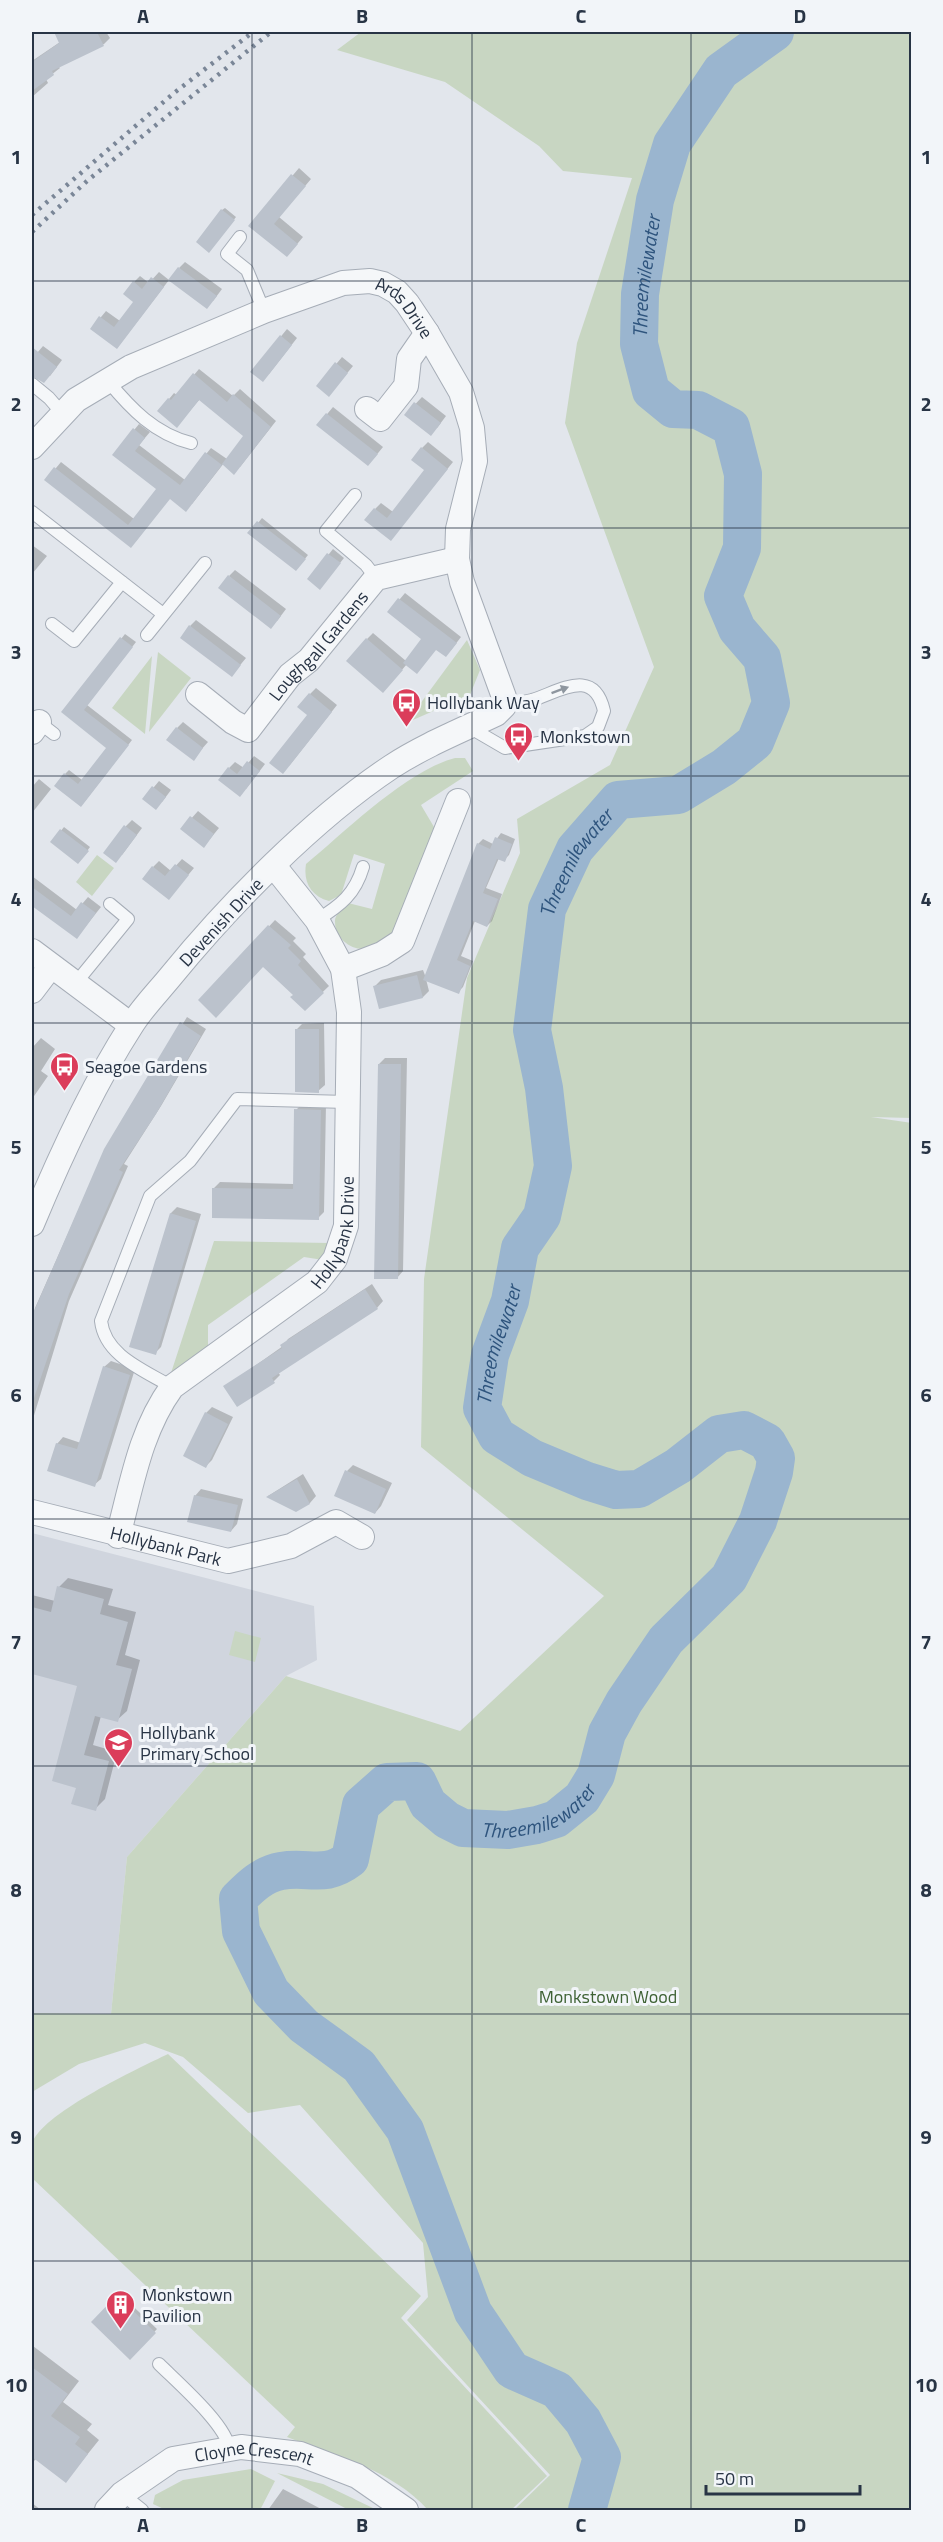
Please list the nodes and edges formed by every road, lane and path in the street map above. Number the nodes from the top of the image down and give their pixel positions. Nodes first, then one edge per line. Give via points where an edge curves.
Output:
1 (240, 237) dead end
2 (264, 311) junction
3 (427, 333) junction
4 (108, 381) junction
5 (32, 384) edge
6 (367, 409) dead end
7 (62, 413) junction
8 (191, 443) dead end
9 (32, 447) edge
10 (356, 495) dead end
11 (32, 512) edge
12 (457, 559) junction
13 (205, 562) dead end
14 (376, 578) junction
15 (122, 582) junction
16 (163, 614) junction
17 (52, 624) dead end
18 (147, 635) dead end
19 (198, 694) dead end
20 (504, 706) junction
21 (469, 727) junction
22 (458, 801) dead end
23 (274, 866) junction
24 (363, 867) dead end
25 (110, 904) dead end
26 (317, 920) junction
27 (32, 951) edge
28 (51, 966) junction
29 (344, 969) junction
30 (75, 984) junction
31 (32, 991) edge
32 (131, 1025) junction
33 (347, 1102) junction
34 (32, 1224) edge
35 (172, 1387) junction
36 (32, 1512) edge
37 (118, 1536) junction
38 (362, 1537) dead end
39 (159, 2364) dead end
40 (229, 2449) junction
41 (114, 2502) edge
42 (142, 2511) edge
43 (406, 2511) edge

1 - 2 lane via 227,254 247,270
2 - 3 street, Ards Drive via 343,283 370,281 397,292
2 - 4 street, Ards Drive via 131,367
3 - 6 street via 409,359 406,386 380,419
3 - 12 street, Ards Drive via 461,392 472,428 475,461 458,529
4 - 7 street, Ards Drive
4 - 8 lane via 138,415 170,438
5 - 7 lane
7 - 9 street, Ards Drive
10 - 14 lane via 326,531
11 - 15 lane
12 - 14 street, Loughgall Gardens
12 - 20 street, Ards Drive via 500,681
13 - 16 lane
14 - 19 street, Loughgall Gardens via 309,660 290,675 248,730
15 - 16 lane
15 - 17 lane via 74,641
16 - 18 lane
20 - 21 street, Devenish Drive
20 -> 21 lane via 575,684 597,693 604,711 598,728 585,736 505,748
21 - 23 street, Devenish Drive via 389,768
22 - 29 street via 402,941 382,954
23 - 26 street, Hollybank Drive
23 - 32 street, Devenish Drive via 194,948
24 - 26 lane via 357,887
25 - 30 lane via 128,919
26 - 29 street, Hollybank Drive
27 - 28 street
28 - 30 street
28 - 31 street
29 - 33 street, Hollybank Drive via 349,1012
30 - 32 street
32 - 34 street, Devenish Drive via 68,1142
33 - 35 street, Hollybank Drive via 345,1226 334,1259 317,1282
33 - 35 lane via 237,1099 190,1161 150,1196 101,1321 102,1335 112,1350
35 - 37 street, Hollybank Drive via 145,1434
36 - 37 street, Hollybank Park
37 - 38 street, Hollybank Park via 228,1561 291,1546 336,1522
39 - 40 lane via 206,2411 229,2442
40 - 41 street, Cloyne Crescent via 173,2459
40 - 43 street, Cloyne Crescent via 300,2454 357,2476
41 - 42 lane

